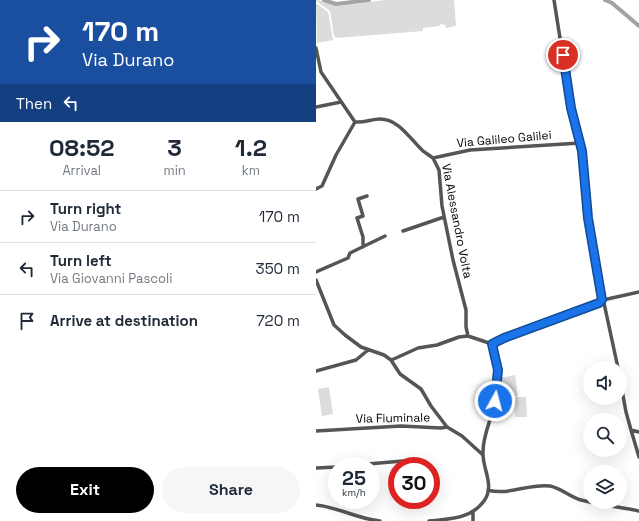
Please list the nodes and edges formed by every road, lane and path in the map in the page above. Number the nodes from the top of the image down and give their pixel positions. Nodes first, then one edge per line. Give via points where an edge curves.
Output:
1 (554, 0) edge
2 (316, 48) edge
3 (341, 102) junction
4 (316, 107) edge
5 (355, 122) junction
6 (580, 143) junction
7 (433, 158) junction
8 (316, 189) edge
9 (367, 196) dead end
10 (444, 217) junction
11 (403, 231) dead end
12 (385, 236) dead end
13 (363, 247) junction
14 (316, 272) edge
15 (316, 280) edge
16 (639, 292) edge
17 (602, 300) junction
18 (468, 336) junction
19 (492, 344) junction
20 (368, 350) junction
21 (391, 360) junction
22 (616, 361) edge
23 (316, 371) edge
24 (625, 405) edge
25 (447, 427) junction
26 (631, 430) junction
27 (316, 431) edge
28 (639, 432) edge
29 (483, 455) junction
30 (639, 457) edge
31 (328, 467) edge
32 (316, 468) edge
33 (488, 490) junction
34 (316, 505) edge
35 (639, 510) edge
36 (473, 512) junction
37 (442, 520) edge
38 (380, 521) edge
39 (429, 521) edge
40 (473, 521) edge

1 - 6 street via 571,108
2 - 3 street via 321,72
3 - 4 street
3 - 5 street
5 - 7 street via 380,119 392,122
5 - 8 street via 322,186
6 - 7 street, Via Galileo Galilei via 470,150
6 - 17 street via 588,218
7 - 10 street, Via Alessandro Volta via 439,170
9 - 13 street via 358,199 363,216 357,218 363,237
10 - 11 street
10 - 18 street, Via Alessandro Volta via 466,310
12 - 13 street
13 - 14 street via 350,253 348,258
15 - 20 street via 334,325 353,342
16 - 17 street
17 - 19 street
17 - 22 street
18 - 19 street
18 - 21 street via 418,348
19 - 29 street via 498,376 495,401 485,433
20 - 21 street
20 - 23 street via 356,360
21 - 25 street via 400,374 421,390
24 - 26 street
25 - 27 street, Via Fiuminale via 401,426
25 - 29 street via 462,436
26 - 28 street
26 - 30 street
29 - 33 street
31 - 32 street
33 - 35 street via 552,486 579,500
33 - 36 street via 484,501
34 - 38 street
36 - 37 street
36 - 40 street
37 - 39 street

